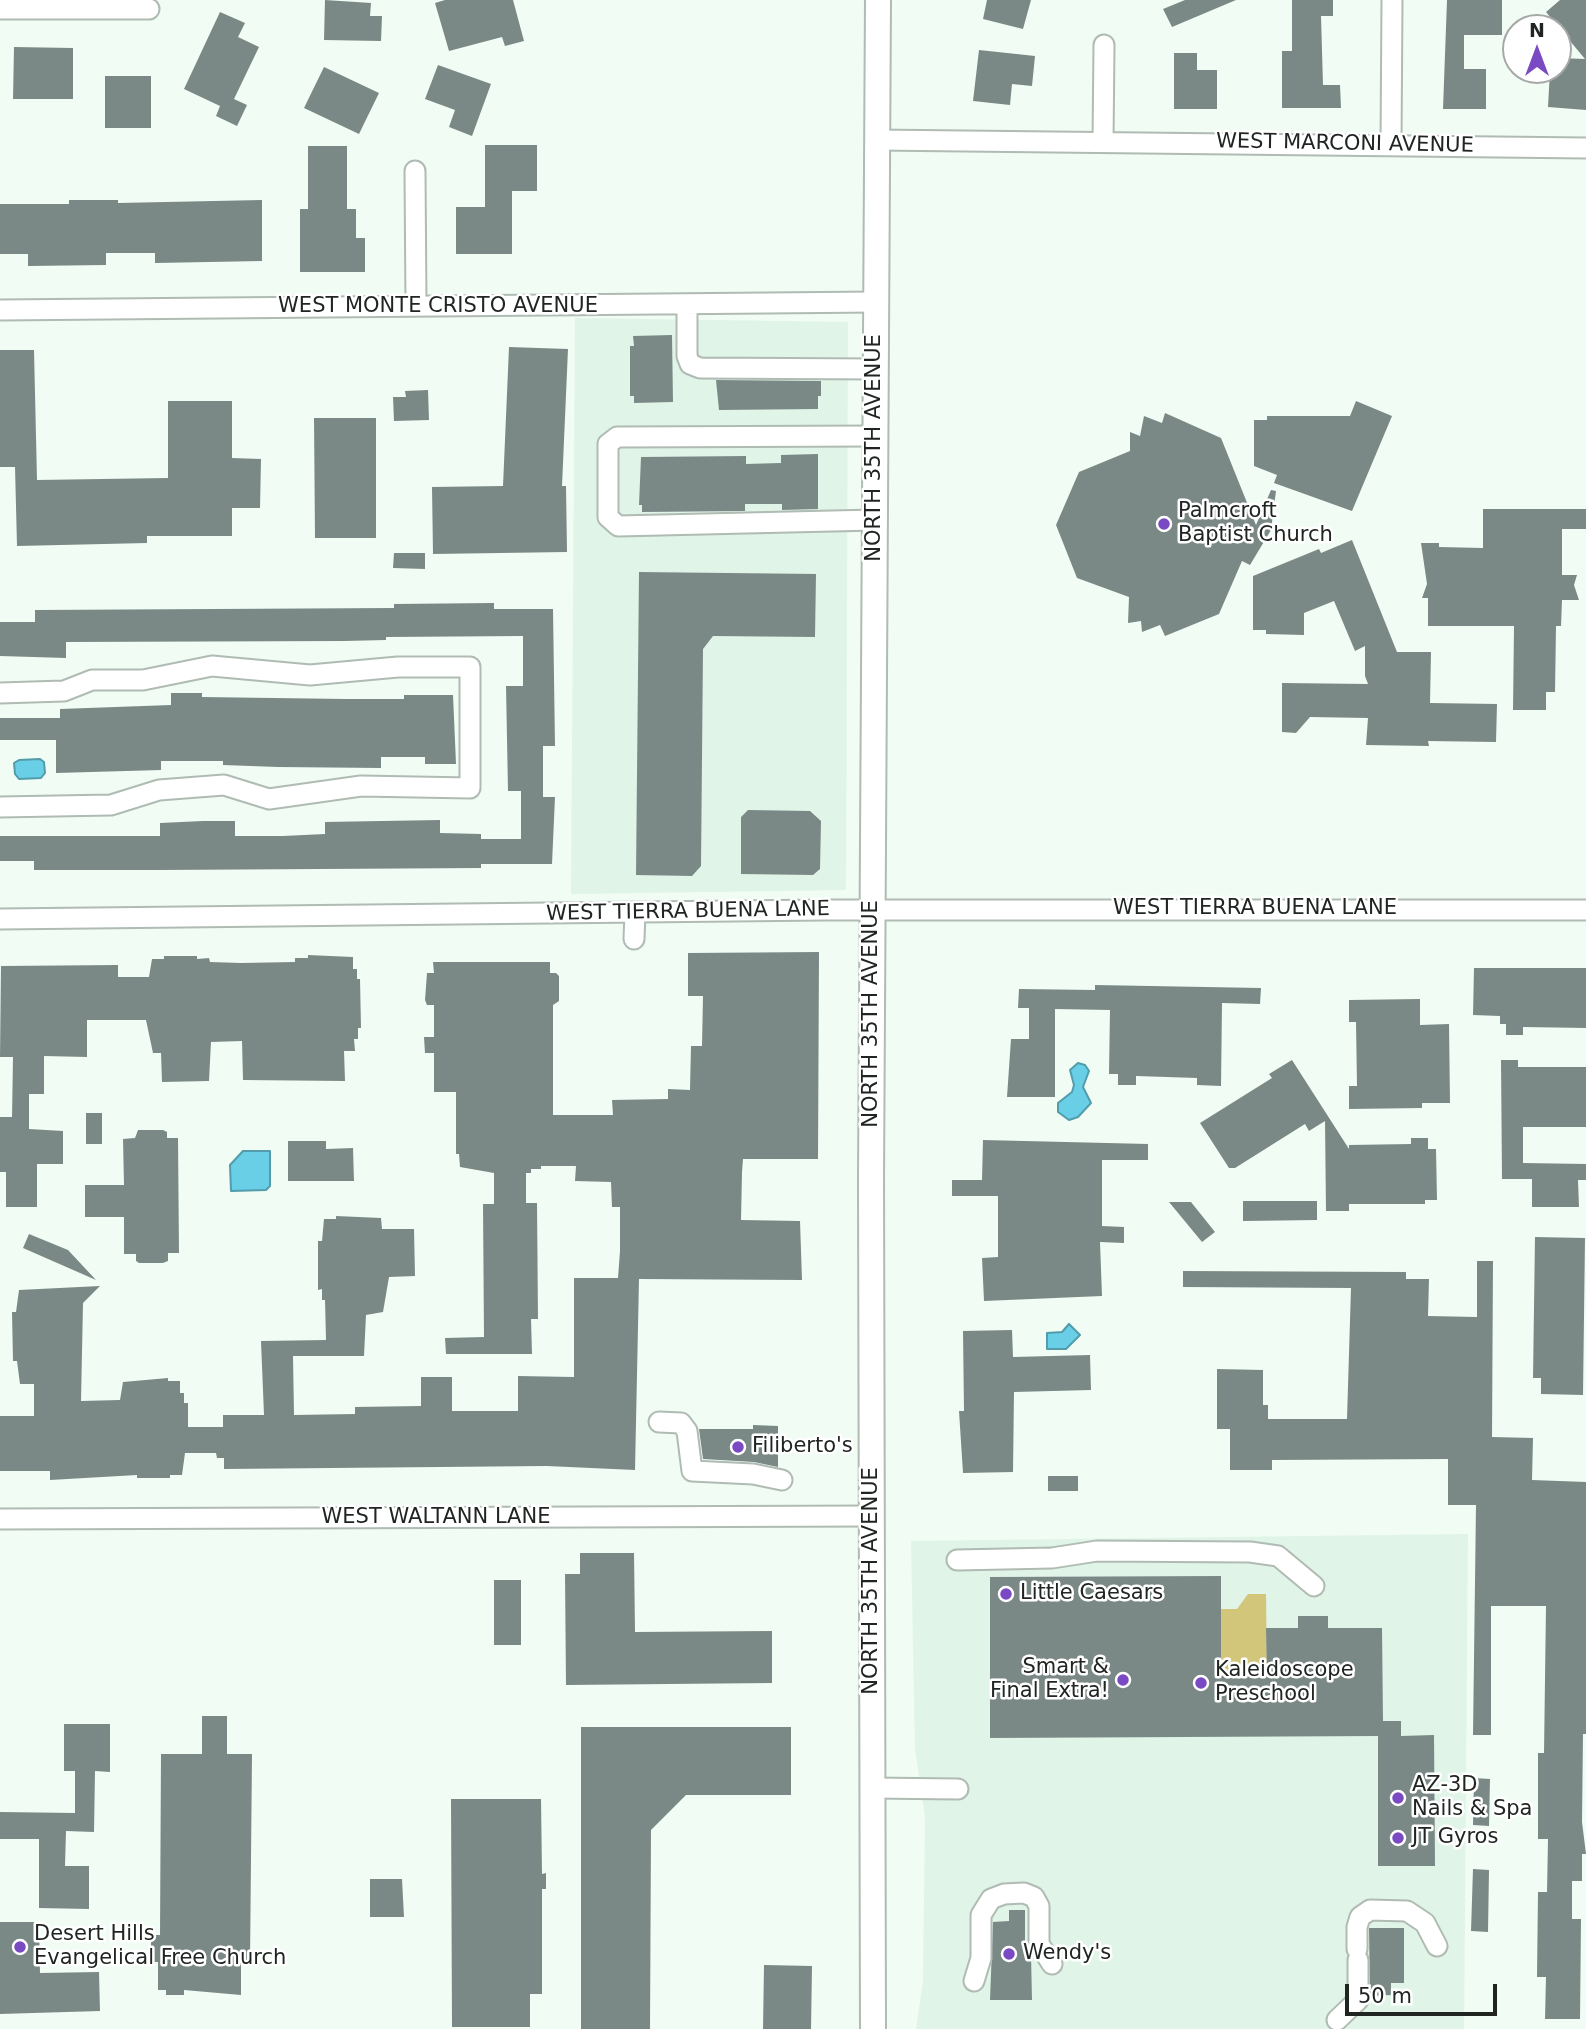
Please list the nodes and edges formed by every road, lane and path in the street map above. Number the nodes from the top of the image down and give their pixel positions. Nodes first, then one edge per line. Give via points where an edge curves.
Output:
1 (878, 0) edge
2 (1392, 0) edge
3 (0, 9) edge
4 (149, 9) dead end
5 (1104, 45) dead end
6 (876, 140) junction
7 (1103, 142) junction
8 (1391, 145) junction
9 (1586, 148) edge
10 (415, 171) dead end
11 (876, 302) junction
12 (687, 304) junction
13 (416, 306) junction
14 (0, 310) edge
15 (875, 369) junction
16 (875, 436) junction
17 (875, 520) junction
18 (0, 693) edge
19 (0, 807) edge
20 (872, 910) junction
21 (1586, 910) edge
22 (635, 913) junction
23 (0, 919) edge
24 (634, 939) dead end
25 (659, 1422) dead end
26 (782, 1480) dead end
27 (872, 1516) junction
28 (0, 1518) edge
29 (957, 1560) dead end
30 (1314, 1586) dead end
31 (873, 1788) junction
32 (958, 1789) dead end
33 (1437, 1946) dead end
34 (1052, 1964) dead end
35 (974, 1982) dead end
36 (1337, 2020) dead end
37 (873, 2029) edge

1 - 6 main road, NORTH 35TH AVENUE
2 - 8 street
3 - 4 street
5 - 7 street
6 - 7 street, WEST MARCONI AVENUE
6 - 11 main road, NORTH 35TH AVENUE
7 - 8 street, WEST MARCONI AVENUE
8 - 9 street, WEST MARCONI AVENUE
10 - 13 street
11 - 12 street, WEST MONTE CRISTO AVENUE
11 - 15 main road, NORTH 35TH AVENUE
12 - 13 street, WEST MONTE CRISTO AVENUE
12 - 15 street via 687,356 690,364 700,368
13 - 14 street, WEST MONTE CRISTO AVENUE
15 - 16 main road, NORTH 35TH AVENUE
16 - 17 main road, NORTH 35TH AVENUE
16 - 17 street via 617,437 608,444 608,517 618,526
17 - 20 main road, NORTH 35TH AVENUE
18 - 19 street via 64,691 92,680 143,680 212,666 310,676 398,667 470,667 471,788 362,786 269,799 224,785 159,790 111,805
20 - 21 street, WEST TIERRA BUENA LANE
20 - 22 street, WEST TIERRA BUENA LANE
20 - 27 main road, NORTH 35TH AVENUE
22 - 23 street, WEST TIERRA BUENA LANE
22 - 24 street
25 - 26 street via 681,1423 687,1431 692,1471
27 - 28 street, WEST WALTANN LANE
27 - 31 main road, NORTH 35TH AVENUE
29 - 30 street via 1052,1558 1097,1551 1250,1552 1278,1556
31 - 32 street
31 - 37 main road, NORTH 35TH AVENUE
33 - 36 street via 1424,1923 1407,1911 1370,1910 1360,1917 1358,2000
34 - 35 street via 1039,1944 1039,1906 1034,1897 1004,1895 991,1899 981,1915 981,1958

